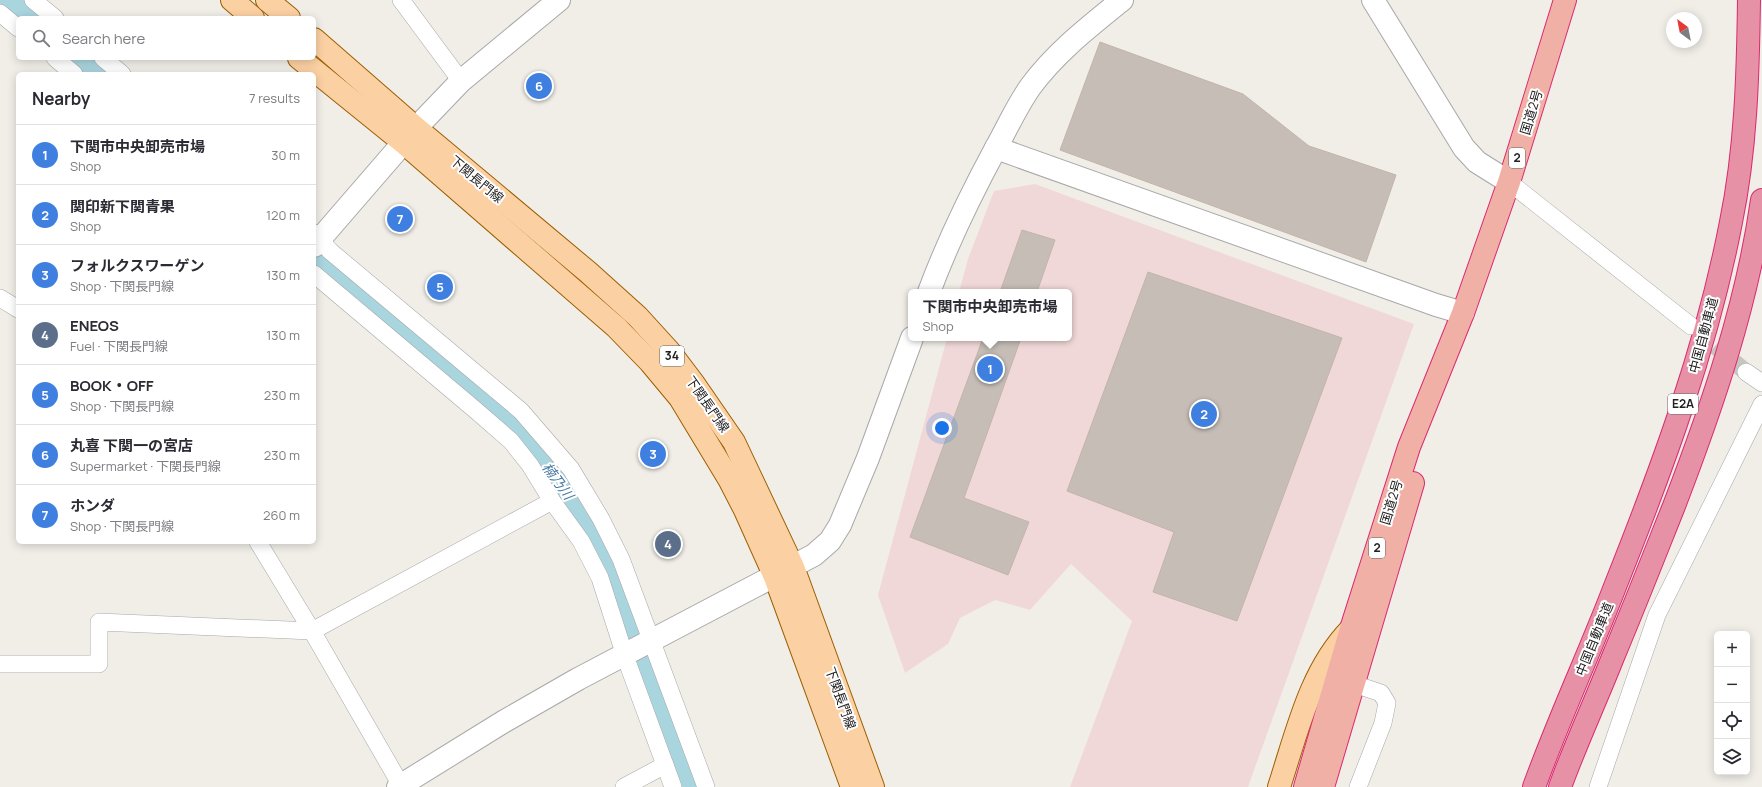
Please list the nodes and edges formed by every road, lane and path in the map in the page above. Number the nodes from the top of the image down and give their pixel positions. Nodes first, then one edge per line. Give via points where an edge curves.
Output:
1 (33, 0) edge
2 (232, 0) edge
3 (267, 0) edge
4 (401, 0) edge
5 (559, 0) edge
6 (1122, 0) edge
7 (1373, 0) edge
8 (1565, 0) edge
9 (1749, 0) edge
10 (0, 13) edge
11 (53, 16) edge
12 (251, 16) edge
13 (287, 16) edge
14 (16, 26) edge
15 (316, 41) edge
16 (57, 60) edge
17 (105, 60) edge
18 (302, 60) edge
19 (72, 72) edge
20 (120, 72) edge
21 (461, 81) junction
22 (410, 136) junction
23 (996, 148) junction
24 (1509, 182) junction
25 (1762, 200) edge
26 (316, 240) edge
27 (316, 276) edge
28 (930, 289) edge
29 (0, 298) edge
30 (16, 308) edge
31 (1463, 313) junction
32 (1691, 326) tunnel mouth
33 (911, 341) edge
34 (1746, 372) tunnel mouth
35 (1762, 383) edge
36 (1762, 404) edge
37 (552, 501) junction
38 (259, 544) edge
39 (784, 572) junction
40 (1351, 629) junction
41 (312, 631) junction
42 (639, 648) junction
43 (0, 664) edge
44 (1345, 681) junction
45 (665, 765) junction
46 (401, 786) edge
47 (624, 787) edge
48 (673, 787) edge
49 (706, 787) edge
50 (852, 787) edge
51 (874, 787) edge
52 (1279, 787) edge
53 (1305, 787) edge
54 (1323, 787) edge
55 (1358, 787) edge
56 (1534, 787) edge
57 (1560, 787) edge
58 (1598, 787) edge

1 - 11 street
2 - 12 main road
3 - 13 main road
4 - 21 street
5 - 21 street
6 - 23 street via 1071,42 1032,86
7 - 24 street via 1464,148 1477,162
8 - 24 highway, 国道2号 / 2
9 - 56 highway, 中国自動車道 / E2A via 1744,120 1734,206 1697,363 1617,584
10 - 14 street
15 - 22 main road, 下関長門線 / 34
16 - 19 street
17 - 20 street
18 - 22 main road, 下関長門線 / 34
21 - 22 street
22 - 26 street
22 - 39 main road, 下関長門線 / 34 via 588,272 638,317 668,350 734,442
23 - 28 street via 941,258
23 - 31 street
24 - 31 highway, 国道2号 / 2
24 - 32 street
25 - 57 highway, 中国自動車道 / E2A via 1745,287 1723,369 1696,447 1637,599
26 - 42 street via 521,411 571,469 621,559
27 - 37 street via 511,441 530,465
29 - 30 street
31 - 40 highway, 国道2号 / 2 via 1409,446
31 - 44 highway, 国道2号 / 2
33 - 39 street via 868,458 840,525 830,541 814,555
34 - 35 street
36 - 58 street via 1657,615
37 - 41 street
37 - 42 street via 581,541
38 - 41 street
39 - 42 street
39 - 50 main road, 下関長門線 / 34
39 - 51 main road, 下関長門線 / 34
40 - 44 highway, 国道2号 / 2
40 - 52 main road via 1333,651 1308,698
41 - 43 street via 99,622 99,664
41 - 46 street
42 - 45 street
42 - 46 street via 502,722
42 - 49 street
44 - 53 highway, 国道2号 / 2
44 - 54 highway, 国道2号 / 2
44 - 55 street via 1380,693 1387,703 1383,723
45 - 47 street
45 - 48 street

